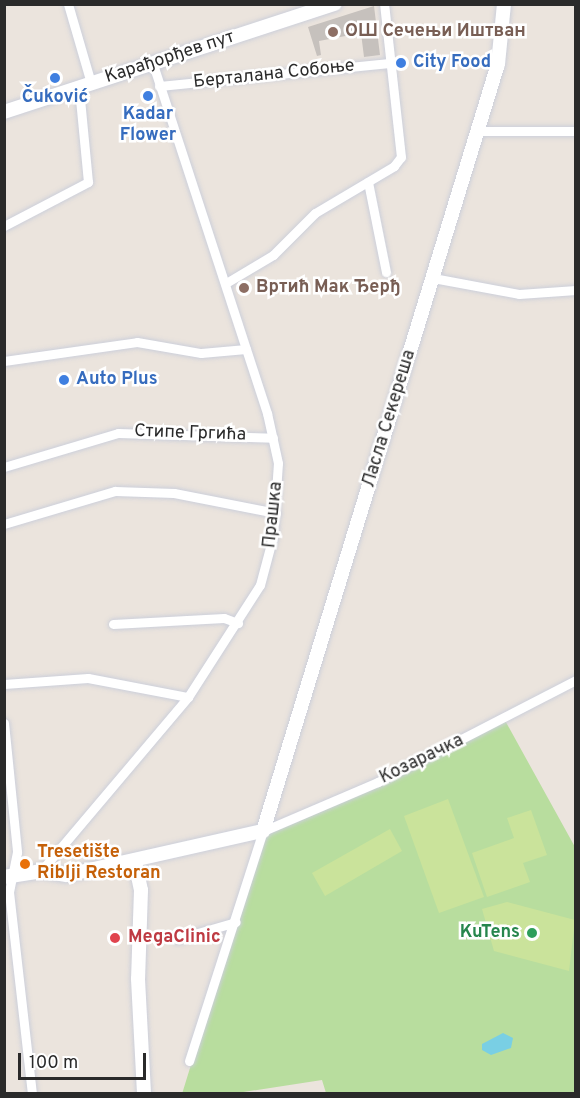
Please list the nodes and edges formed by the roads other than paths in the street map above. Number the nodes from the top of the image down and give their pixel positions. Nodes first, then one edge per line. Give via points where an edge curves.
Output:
1 (68, 4) edge
2 (335, 4) edge
3 (384, 4) edge
4 (504, 4) edge
5 (390, 63) junction
6 (153, 64) junction
7 (85, 86) junction
8 (159, 86) junction
9 (4, 112) edge
10 (476, 131) junction
11 (576, 131) edge
12 (368, 182) junction
13 (4, 226) edge
14 (386, 272) dead end
15 (433, 278) junction
16 (226, 283) junction
17 (576, 290) edge
18 (246, 349) junction
19 (4, 361) edge
20 (273, 438) junction
21 (4, 467) edge
22 (276, 513) junction
23 (4, 524) edge
24 (238, 623) junction
25 (113, 624) dead end
26 (576, 680) edge
27 (4, 684) edge
28 (188, 697) junction
29 (4, 723) edge
30 (263, 831) junction
31 (135, 862) junction
32 (41, 871) junction
33 (9, 875) edge
34 (236, 922) junction
35 (177, 939) dead end
36 (189, 1061) dead end
37 (32, 1094) edge
38 (144, 1094) edge

1 - 7 street
2 - 6 street, Карађорђев пут
3 - 5 street
4 - 10 street, Ласла Секереша via 498,64
5 - 8 street, Берталана Собоње
5 - 12 street via 401,157
6 - 7 street, Карађорђев пут
6 - 8 street, Прашка
7 - 9 street, Карађорђев пут
7 - 13 street via 88,182
8 - 16 street, Прашка
10 - 11 street
10 - 15 street, Ласла Секереша
12 - 14 street
12 - 16 street via 315,213 273,255
15 - 17 street via 519,294
15 - 30 street, Ласла Секереша
16 - 18 street, Прашка
18 - 19 street via 201,353 137,342
18 - 20 street, Прашка
20 - 21 street, Стипе Гргића via 118,433
20 - 22 street, Прашка via 279,484
22 - 23 street via 174,494 115,491
22 - 24 street, Прашка via 269,561
24 - 25 street via 224,618
24 - 28 street, Прашка
26 - 30 street, Козарачка via 378,782
27 - 28 street via 88,678
28 - 32 street, Прашка
29 - 33 street via 17,852
30 - 31 street
30 - 34 street
31 - 32 street via 67,875
31 - 38 street via 141,890 138,979
32 - 33 street
33 - 37 street
34 - 35 street
34 - 36 street

